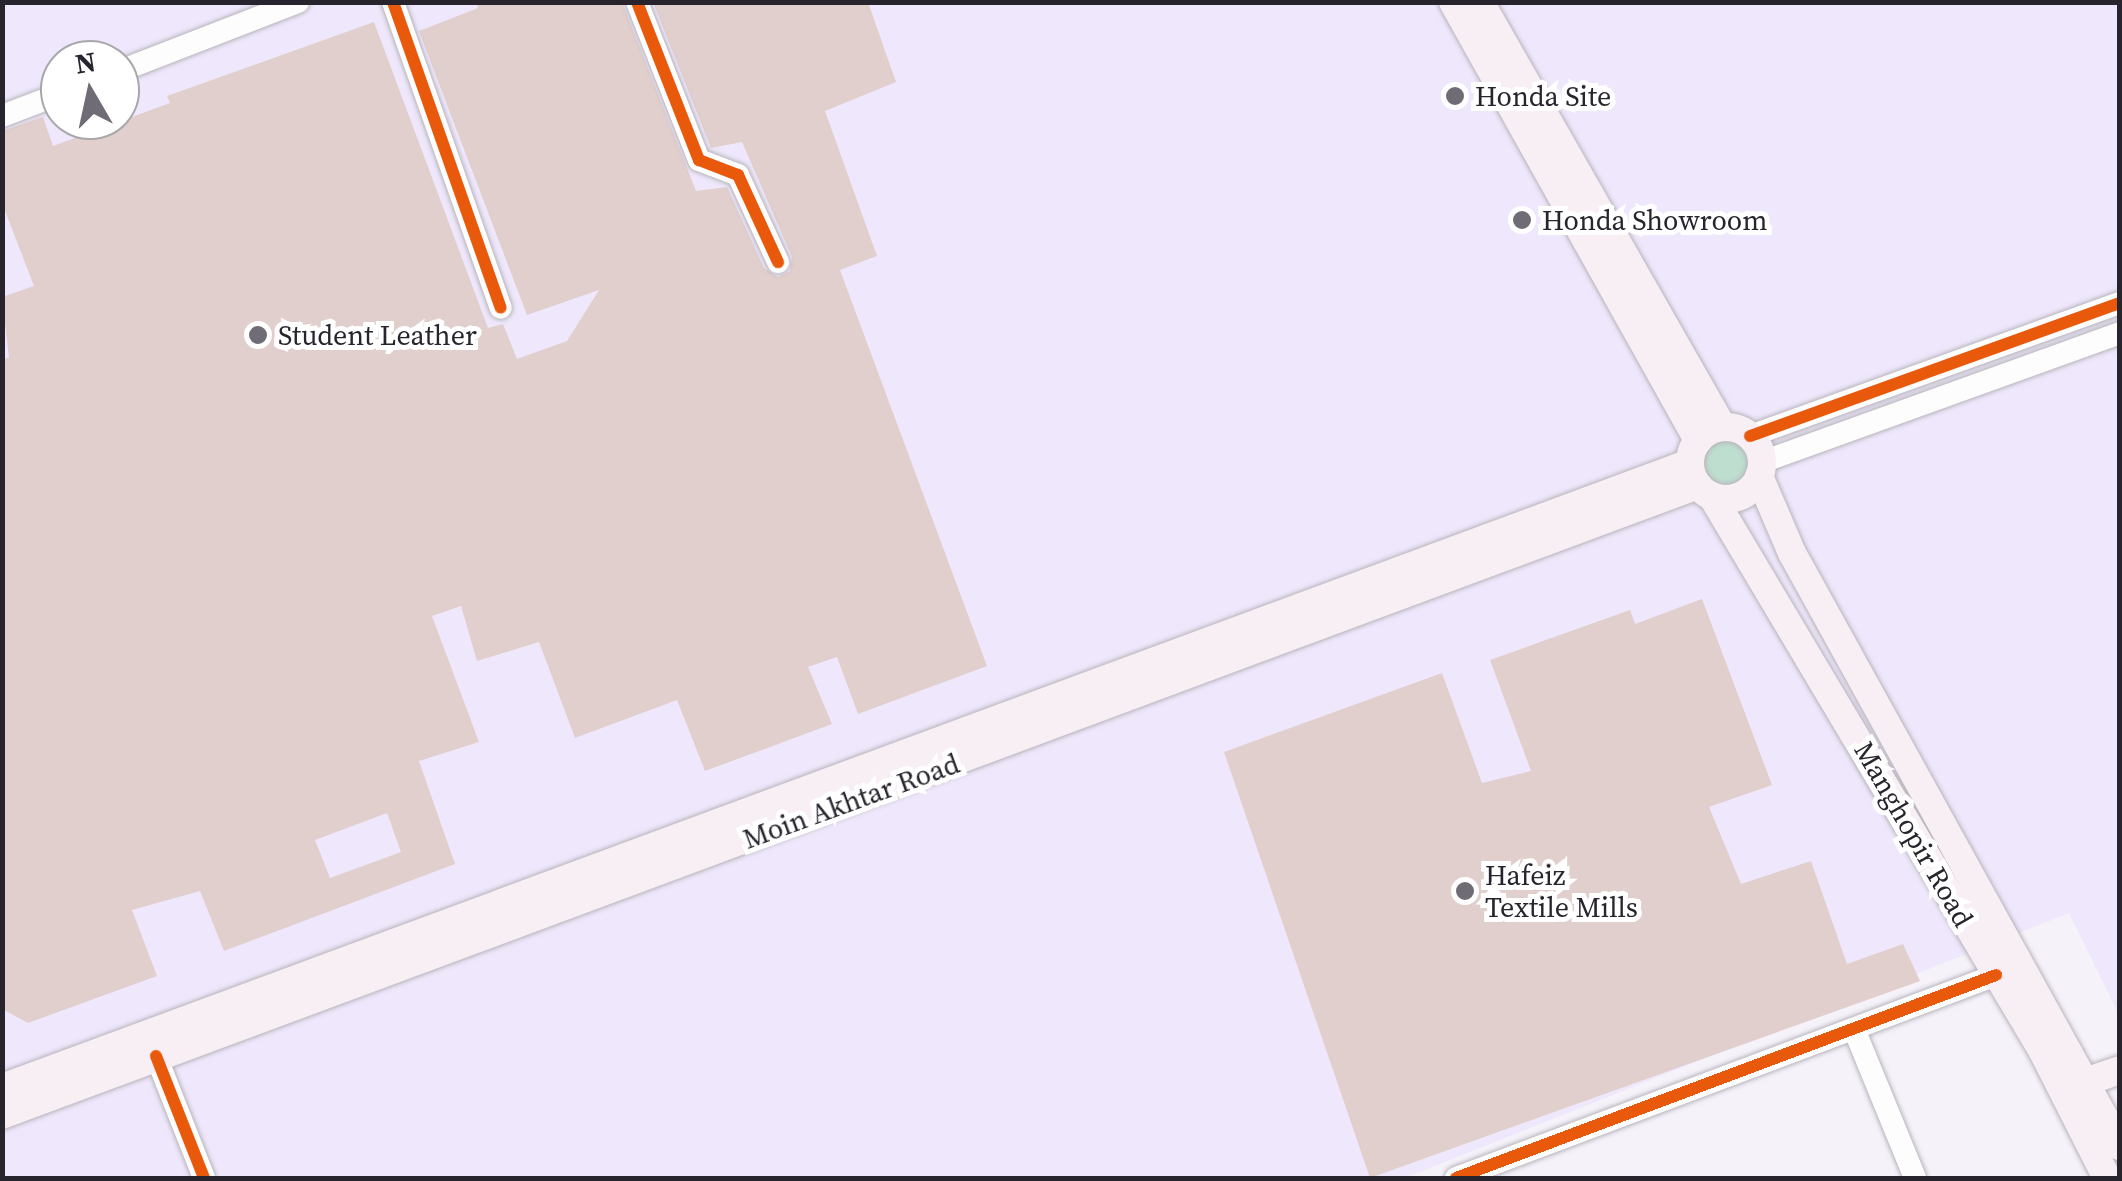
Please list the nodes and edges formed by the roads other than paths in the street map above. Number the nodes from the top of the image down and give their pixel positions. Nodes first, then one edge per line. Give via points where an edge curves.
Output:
1 (298, 2) edge
2 (393, 2) edge
3 (637, 2) edge
4 (1453, 2) edge
5 (1480, 2) edge
6 (140, 63) edge
7 (40, 102) edge
8 (2, 116) edge
9 (778, 262) dead end
10 (2120, 303) edge
11 (501, 308) dead end
12 (2120, 333) edge
13 (1757, 458) junction
14 (1704, 462) junction
15 (1786, 541) junction
16 (1749, 558) junction
17 (1134, 665) junction
18 (1144, 694) junction
19 (1996, 975) junction
20 (1854, 1028) junction
21 (156, 1056) junction
22 (2120, 1070) edge
23 (2074, 1085) junction
24 (2, 1088) edge
25 (2099, 1106) edge
26 (2, 1115) edge
27 (2120, 1146) edge
28 (204, 1178) edge
29 (1456, 1178) edge
30 (1915, 1178) edge
31 (2107, 1178) edge

1 - 6 street
2 - 11 street
3 - 9 street via 699,160 738,175
4 - 14 main road, Manghopir Road
5 - 14 main road
7 - 8 street
10 - 13 street
12 - 13 street
13 - 14 main road
13 - 14 main road via 1740,496
13 - 15 main road, Manghopir Road
14 - 16 main road, Manghopir Road
14 - 17 main road, Moin Akhtar Road
14 - 18 main road, Moin Akhtar Road
15 - 16 main road via 1761,535
15 - 23 main road, Manghopir Road
16 - 19 main road, Manghopir Road
17 - 18 main road
17 - 24 main road, Moin Akhtar Road
18 - 21 main road, Moin Akhtar Road
19 - 20 street
19 - 23 main road, Manghopir Road
20 - 29 street
20 - 30 street
21 - 26 main road, Moin Akhtar Road
21 - 28 street
22 - 23 main road
23 - 25 main road, Manghopir Road
25 - 27 main road, Manghopir Road
25 - 31 main road, Manghopir Road

